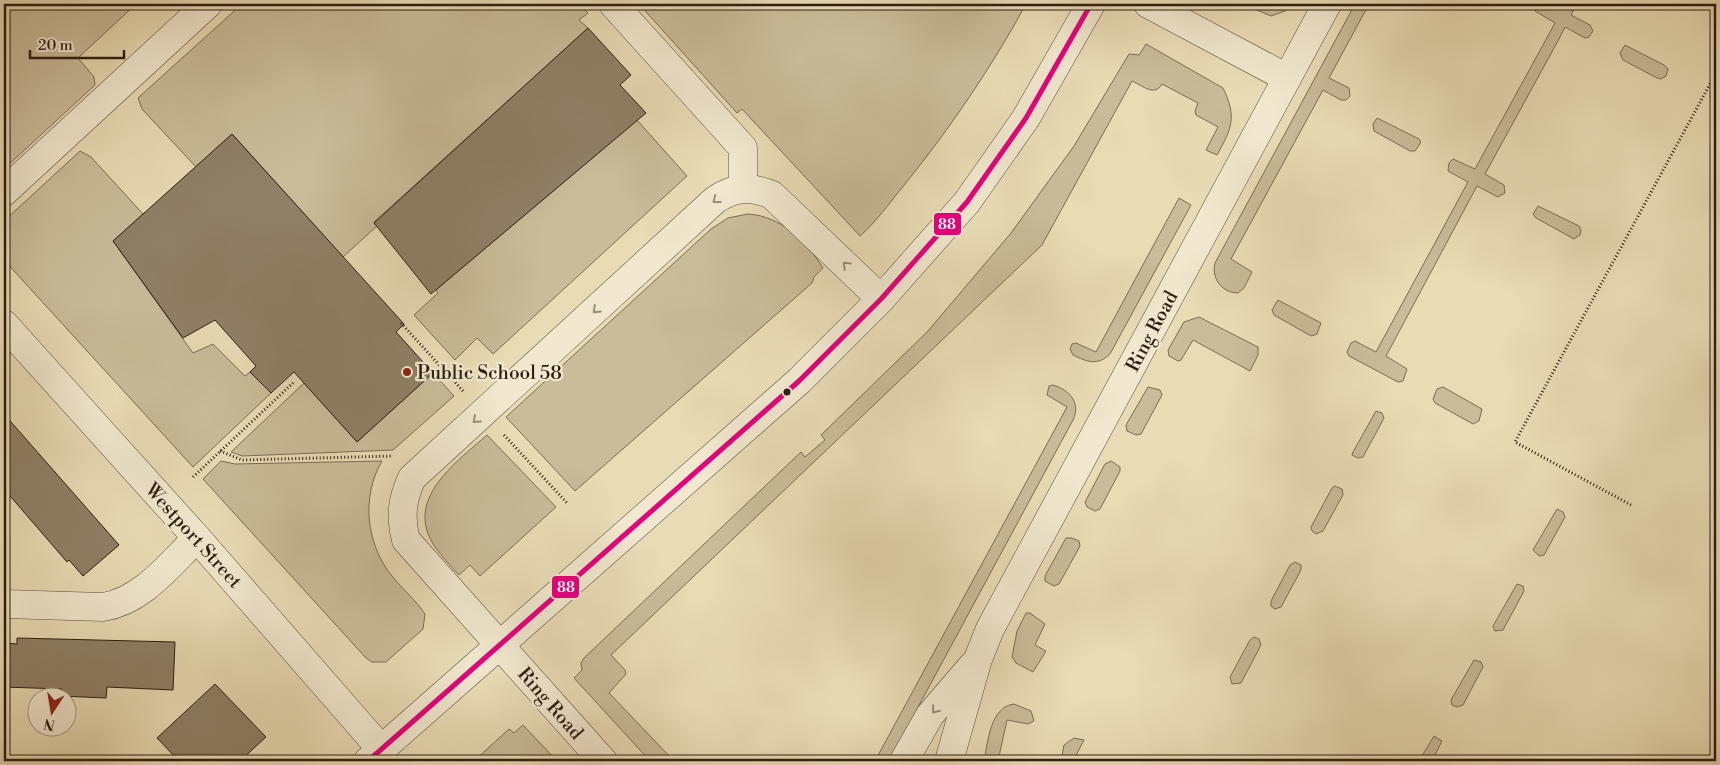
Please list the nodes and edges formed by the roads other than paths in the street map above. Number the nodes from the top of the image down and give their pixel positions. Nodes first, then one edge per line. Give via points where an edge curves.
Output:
1 (208, 4) edge
2 (613, 4) edge
3 (1091, 4) edge
4 (1148, 4) edge
5 (1327, 4) edge
6 (1287, 78) junction
7 (743, 188) junction
8 (4, 192) edge
9 (881, 299) junction
10 (4, 324) edge
11 (198, 538) junction
12 (4, 604) edge
13 (499, 644) junction
14 (978, 659) junction
15 (375, 755) edge
16 (602, 761) edge
17 (904, 761) edge
18 (949, 761) edge

1 - 8 street
2 - 7 street via 743,148
3 - 9 street via 1026,118 967,202
4 - 6 street
5 - 6 street, Ring Road
6 - 14 street, Ring Road via 1013,585
9 -> 7 street via 772,195 758,189
7 -> 13 street, Ring Road via 728,191 715,200 412,478 402,508 406,540
9 - 13 street via 799,381
10 - 11 street, Westport Street
11 - 12 street via 135,597 119,604 103,607
11 - 15 street, Westport Street
13 - 15 street
13 - 16 street, Ring Road
14 -> 17 street, Ring Road via 930,715
14 - 18 street, Ring Road

